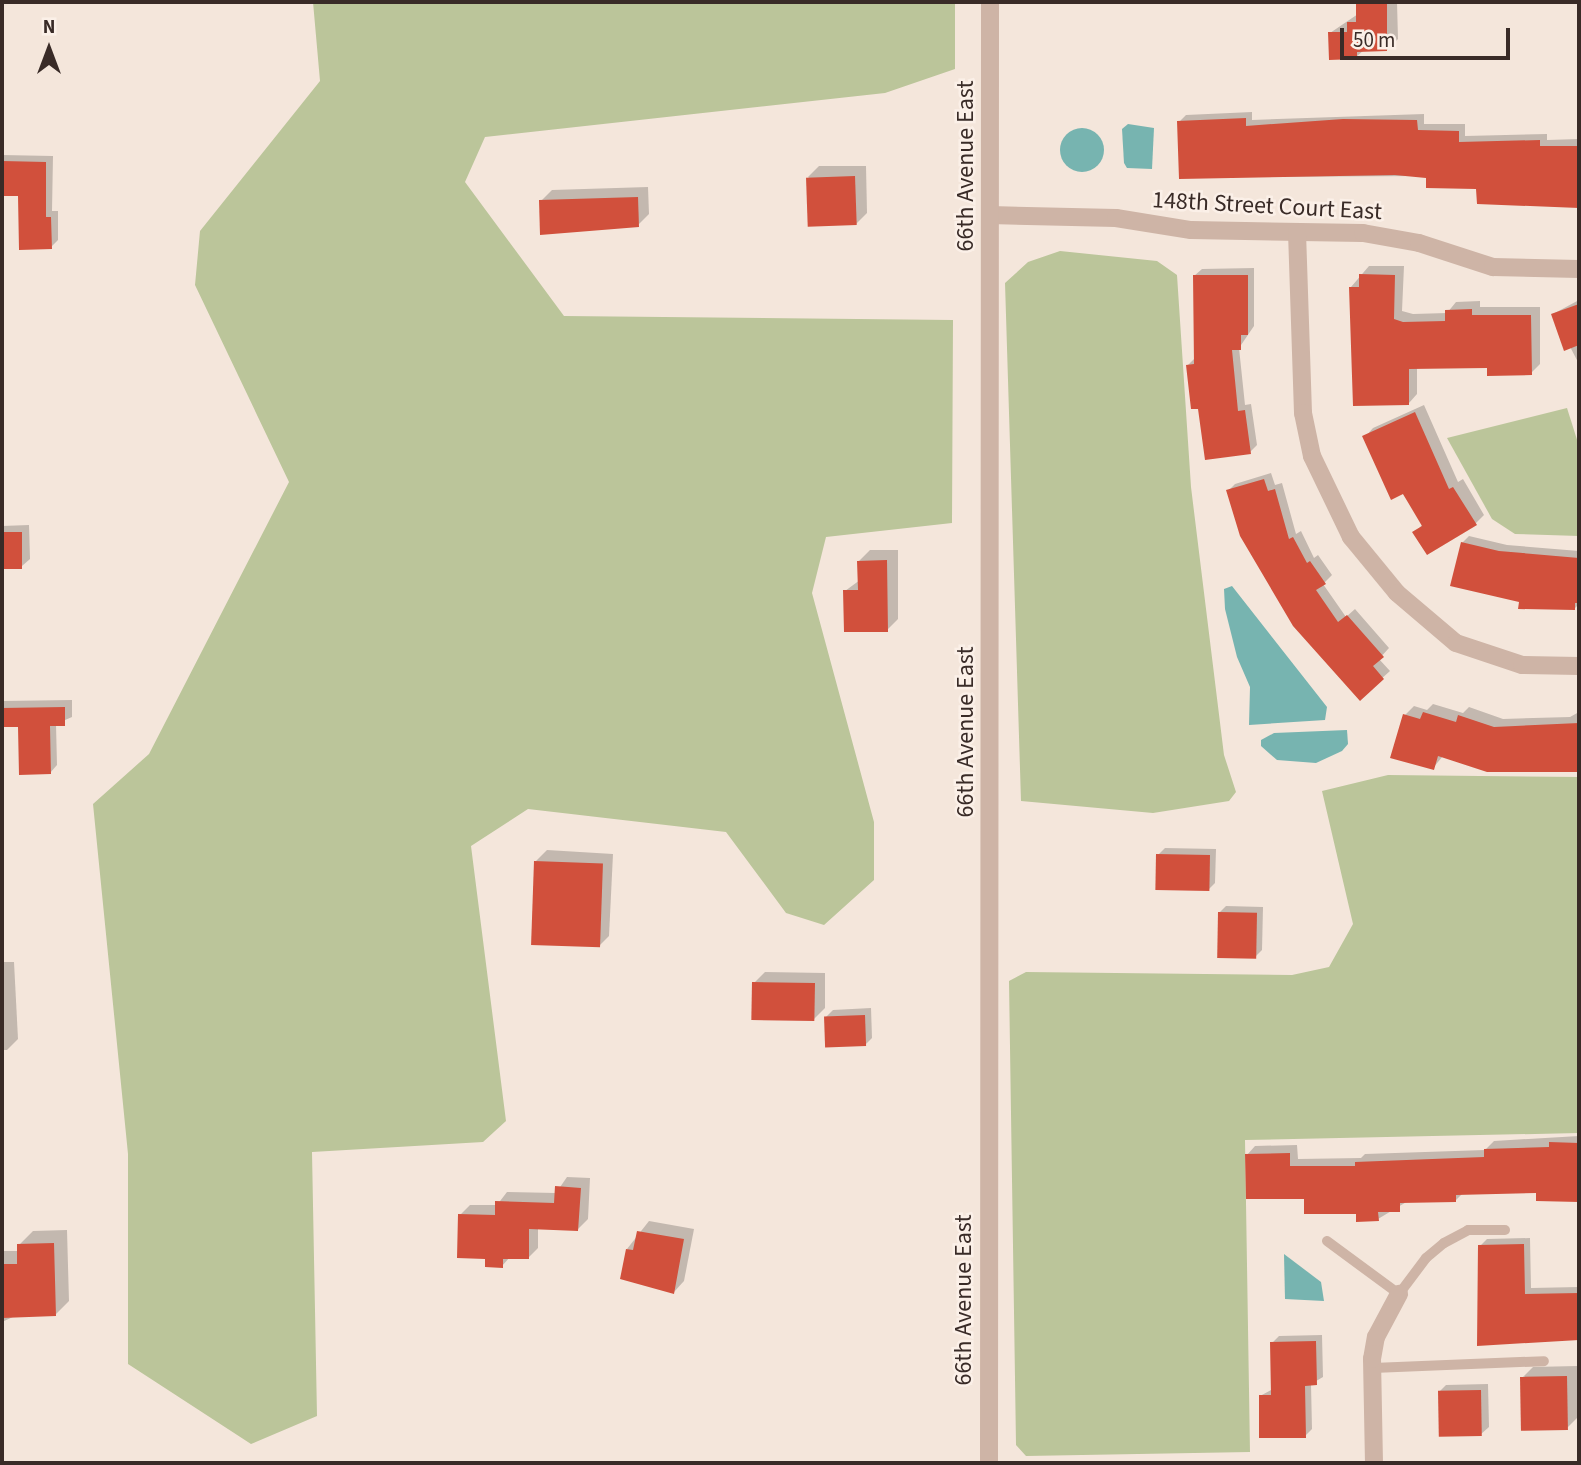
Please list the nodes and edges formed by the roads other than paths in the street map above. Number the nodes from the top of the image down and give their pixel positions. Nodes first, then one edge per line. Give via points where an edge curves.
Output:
1 (990, 2) edge
2 (990, 215) junction
3 (1297, 232) junction
4 (1579, 269) edge
5 (1579, 666) edge
6 (1505, 1230) dead end
7 (1327, 1241) dead end
8 (1399, 1294) junction
9 (1544, 1361) dead end
10 (1373, 1368) junction
11 (989, 1463) edge
12 (1374, 1463) edge

1 - 2 street, 66th Avenue East
2 - 3 street, 148th Street Court East via 1116,218 1191,230
2 - 11 street, 66th Avenue East
3 - 4 street, 148th Street Court East via 1363,233 1419,243 1493,267
3 - 5 street via 1300,382 1312,456 1351,537 1428,624 1486,657 1522,665
6 - 8 lane via 1468,1230 1444,1243 1426,1258
7 - 8 lane
8 - 10 street via 1376,1337
9 - 10 lane
10 - 12 street

